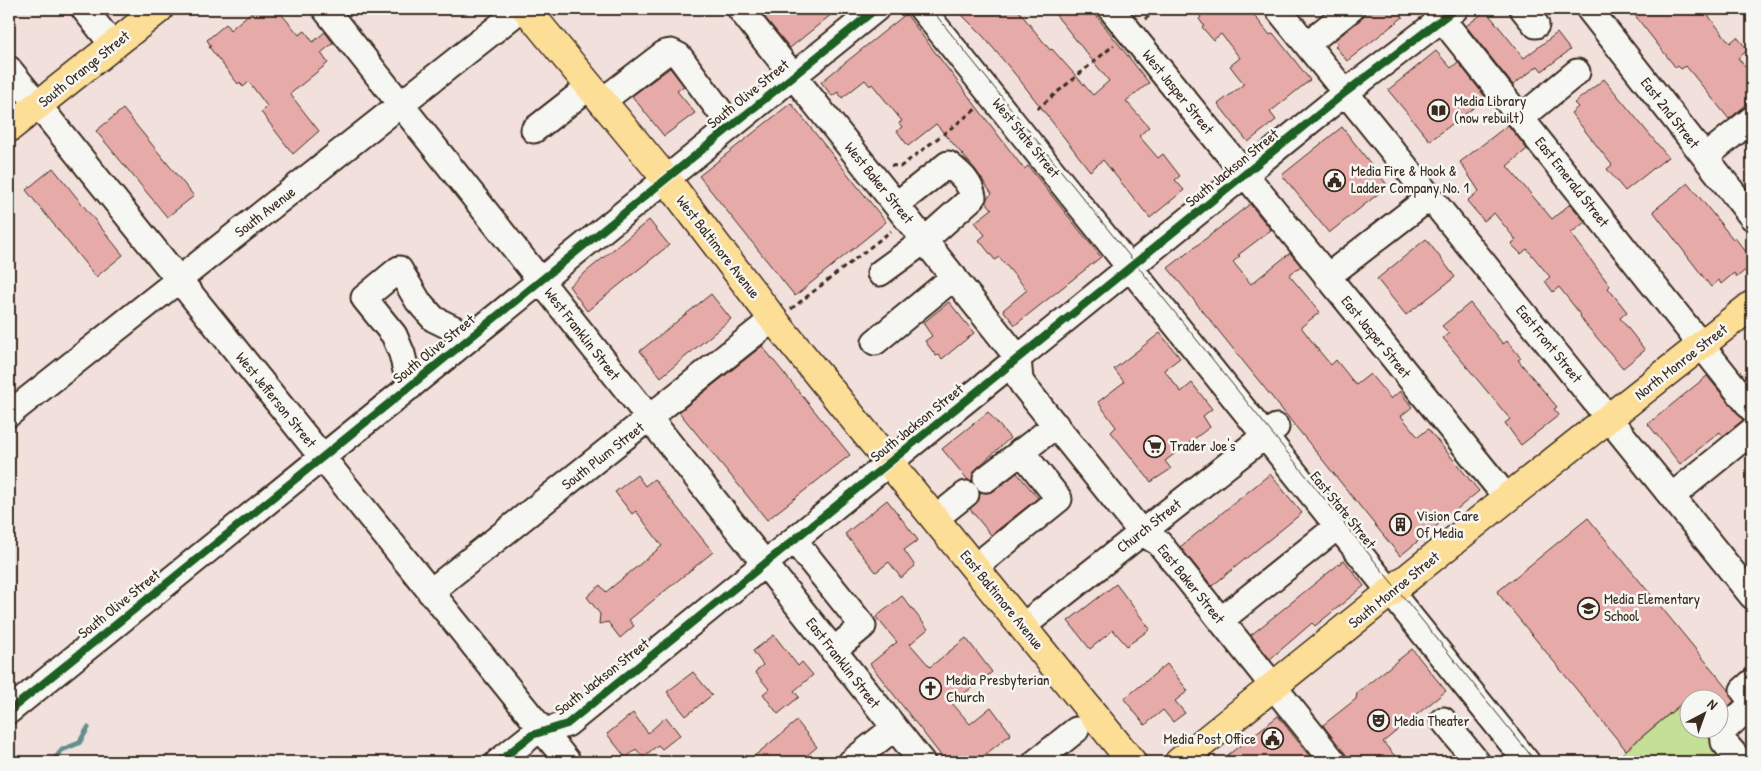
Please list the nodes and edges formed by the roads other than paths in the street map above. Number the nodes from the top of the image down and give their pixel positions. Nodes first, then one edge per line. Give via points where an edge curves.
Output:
1 (84, 9) edge
2 (521, 9) edge
3 (526, 9) edge
4 (740, 9) edge
5 (876, 9) edge
6 (922, 9) edge
7 (940, 9) edge
8 (1111, 9) edge
9 (1278, 9) edge
10 (1351, 9) edge
11 (1589, 9) edge
12 (156, 10) edge
13 (1444, 12) edge
14 (336, 13) edge
15 (1307, 44) junction
16 (113, 45) junction
17 (9, 69) edge
18 (1577, 72) dead end
19 (793, 75) junction
20 (1346, 92) junction
21 (595, 94) junction
22 (402, 104) junction
23 (38, 105) junction
24 (1521, 118) junction
25 (1751, 122) edge
26 (731, 126) junction
27 (9, 128) edge
28 (534, 130) dead end
29 (1705, 157) junction
30 (1245, 176) junction
31 (666, 180) junction
32 (1430, 197) junction
33 (895, 217) junction
34 (1752, 217) edge
35 (924, 240) junction
36 (1136, 263) junction
37 (880, 273) dead end
38 (954, 277) junction
39 (1328, 277) junction
40 (179, 280) junction
41 (540, 281) junction
42 (1752, 305) edge
43 (782, 314) junction
44 (471, 337) junction
45 (875, 342) dead end
46 (1701, 346) junction
47 (1018, 358) junction
48 (410, 387) junction
49 (1752, 409) edge
50 (9, 414) edge
51 (1609, 418) junction
52 (650, 419) junction
53 (1056, 425) junction
54 (1752, 430) edge
55 (1270, 431) junction
56 (1021, 451) junction
57 (322, 458) junction
58 (891, 462) junction
59 (986, 479) dead end
60 (966, 494) dead end
61 (1672, 496) junction
62 (1507, 498) junction
63 (936, 518) junction
64 (1338, 526) junction
65 (1141, 532) junction
66 (794, 540) junction
67 (764, 564) junction
68 (975, 567) junction
69 (1397, 589) junction
70 (430, 592) junction
71 (1752, 596) edge
72 (1221, 620) junction
73 (1023, 626) junction
74 (833, 651) junction
75 (1274, 686) junction
76 (1750, 695) edge
77 (9, 711) edge
78 (1443, 720) dead end
79 (894, 728) junction
80 (1076, 730) dead end
81 (543, 731) junction
82 (1528, 758) edge
83 (498, 762) edge
84 (568, 762) edge
85 (851, 762) edge
86 (922, 762) edge
87 (1036, 762) edge
88 (1132, 762) edge
89 (1180, 762) edge
90 (1334, 762) edge
91 (1477, 762) edge
92 (1740, 762) edge

1 - 16 street
2 - 22 street, South Avenue
3 - 21 main road, West Baltimore Avenue
4 - 19 street, West Baker Street
5 - 19 street, South Olive Street
6 - 36 street, West State Street
7 - 36 street, West State Street
8 - 30 street, West Jasper Street
9 - 15 street, East Front Street
10 - 15 street
11 - 29 street, East 2nd Street
12 - 16 main road, South Orange Street
13 - 20 street, South Jackson Street
13 - 24 street, East Emerald Street
14 - 22 street, West Franklin Street
15 - 20 street, East Front Street
16 - 23 main road, South Orange Street
17 - 23 street, West Jefferson Street
18 - 24 street
19 - 26 street, South Olive Street
19 - 33 street, West Baker Street
20 - 30 street, South Jackson Street
20 - 32 street, East Front Street
21 - 26 street via 671,52 679,56
21 - 28 street
21 - 31 main road, West Baltimore Avenue
22 - 40 street, South Avenue
22 - 41 street, West Franklin Street
23 - 27 main road, South Orange Street
23 - 40 street, West Jefferson Street
24 - 46 street, East Emerald Street
25 - 29 street
26 - 31 street, South Olive Street
29 - 34 street, East 2nd Street
30 - 36 street, South Jackson Street
30 - 39 street, East Jasper Street
31 - 41 street, South Olive Street
31 - 43 main road, West Baltimore Avenue
32 - 39 street
32 - 51 street, East Front Street
33 - 35 street, West Baker Street
33 - 35 street via 948,164 961,174 971,186 973,197
35 - 37 street
35 - 38 street, West Baker Street
36 - 47 street, South Jackson Street
36 - 55 street, East State Street
38 - 45 street
38 - 47 street, West Baker Street
39 - 62 street, East Jasper Street
40 - 50 street, South Avenue
40 - 57 street, West Jefferson Street
41 - 44 street, South Olive Street
41 - 52 street, West Franklin Street
42 - 46 main road, North Monroe Street
43 - 52 street, South Plum Street
43 - 58 main road, West Baltimore Avenue
44 - 48 street, South Olive Street
44 - 48 street via 434,319 418,302 399,269 364,298 394,335
46 - 49 street, East Emerald Street
46 - 51 main road, North Monroe Street
47 - 53 street, East Baker Street via 1020,380
47 - 58 street, South Jackson Street
48 - 57 street, South Olive Street
51 - 61 street, East Front Street
51 - 62 main road, South Monroe Street
52 - 67 street, West Franklin Street
52 - 70 street, South Plum Street
53 - 56 street
53 - 65 street, East Baker Street
54 - 61 street
55 - 64 street, East State Street
55 - 65 street, Church Street
55 - 69 street, East State Street
56 - 59 street
56 - 68 street via 1058,499
57 - 70 street, West Jefferson Street
57 - 77 street, South Olive Street
58 - 63 main road, East Baltimore Avenue
58 - 66 street, South Jackson Street
60 - 63 street
61 - 71 street, East Front Street
62 - 69 main road, South Monroe Street
63 - 68 main road, East Baltimore Avenue
64 - 69 street, East State Street
64 - 72 street
65 - 72 street, East Baker Street via 1159,543
65 - 73 street, Church Street
66 - 67 street, South Jackson Street
66 - 74 street via 864,626
67 - 74 street, East Franklin Street
67 - 81 street, South Jackson Street via 567,724
68 - 73 main road, East Baltimore Avenue
69 - 75 main road, South Monroe Street
69 - 82 street, East State Street
70 - 81 street, West Jefferson Street
72 - 75 street, East Baker Street
73 - 88 main road, East Baltimore Avenue
74 - 79 street, East Franklin Street
75 - 89 main road, South Monroe Street
75 - 90 street, East Baker Street
76 - 92 street via 1722,732 1724,742
78 - 91 street
79 - 85 street
79 - 86 street, East Franklin Street
80 - 87 street
81 - 83 street, South Jackson Street via 523,741
81 - 84 street, West Jefferson Street

